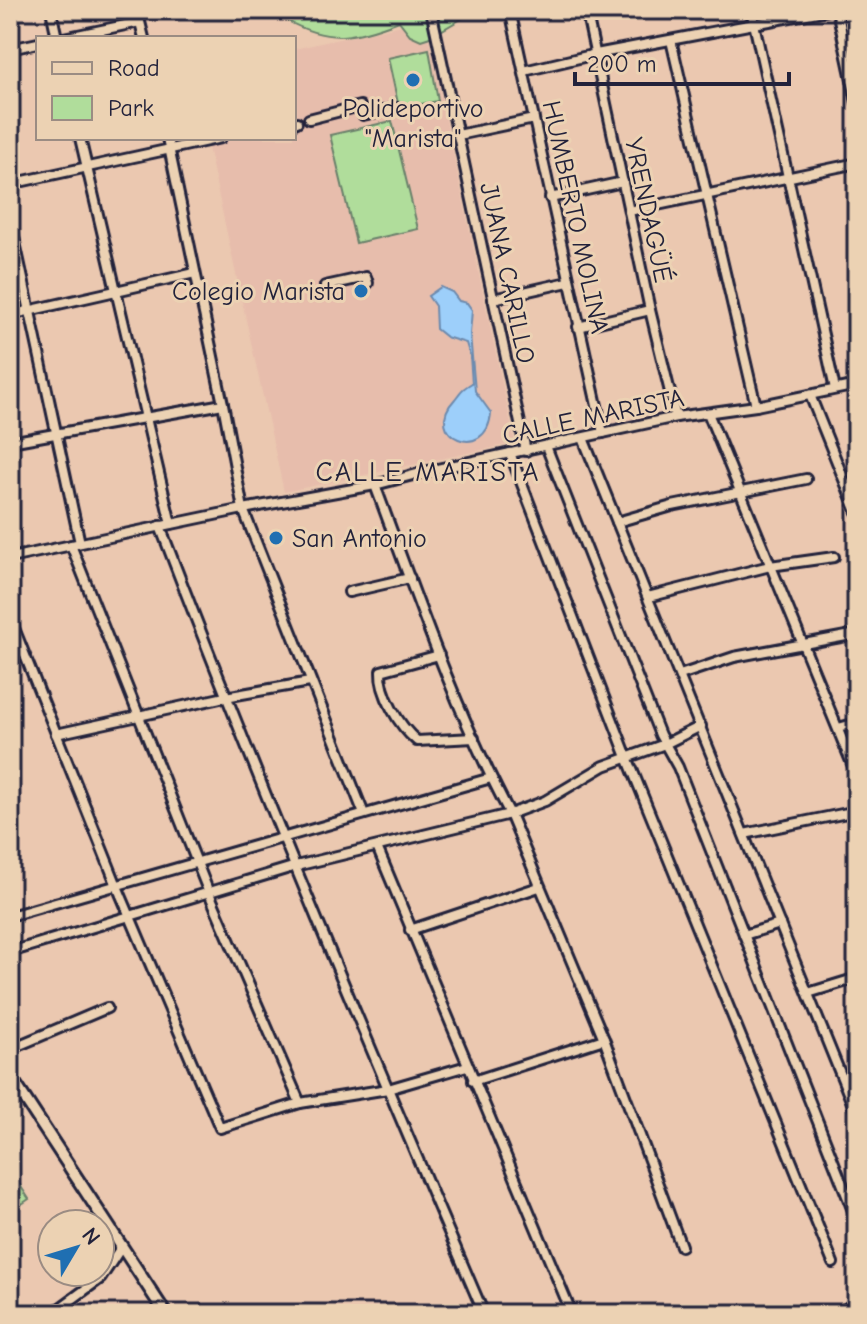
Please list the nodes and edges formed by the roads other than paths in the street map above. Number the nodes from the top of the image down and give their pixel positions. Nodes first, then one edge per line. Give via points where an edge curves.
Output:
1 (51, 10) edge
2 (137, 10) edge
3 (431, 10) edge
4 (510, 10) edge
5 (586, 10) edge
6 (751, 10) edge
7 (828, 10) edge
8 (837, 10) edge
9 (140, 22) junction
10 (754, 24) junction
11 (59, 36) edge
12 (70, 36) edge
13 (144, 36) edge
14 (671, 40) junction
15 (36, 43) edge
16 (10, 49) edge
17 (596, 54) junction
18 (524, 71) junction
19 (857, 103) edge
20 (397, 108) dead end
21 (309, 119) dead end
22 (534, 119) junction
23 (458, 135) junction
24 (80, 140) edge
25 (167, 140) edge
26 (212, 140) edge
27 (169, 149) junction
28 (857, 163) edge
29 (87, 167) junction
30 (789, 177) junction
31 (623, 182) junction
32 (10, 184) edge
33 (708, 193) junction
34 (550, 198) junction
35 (629, 211) junction
36 (10, 219) edge
37 (195, 273) junction
38 (568, 282) junction
39 (368, 283) dead end
40 (325, 286) dead end
41 (116, 291) junction
42 (493, 299) junction
43 (650, 310) junction
44 (29, 311) junction
45 (10, 315) edge
46 (578, 327) junction
47 (857, 385) edge
48 (835, 389) junction
49 (810, 395) junction
50 (223, 404) junction
51 (756, 406) junction
52 (708, 413) junction
53 (676, 417) junction
54 (145, 418) junction
55 (603, 433) junction
56 (54, 434) junction
57 (583, 438) junction
58 (10, 442) edge
59 (546, 446) junction
60 (526, 451) junction
61 (510, 453) junction
62 (806, 479) dead end
63 (375, 485) junction
64 (741, 494) junction
65 (243, 509) junction
66 (857, 512) edge
67 (617, 522) junction
68 (171, 524) junction
69 (160, 526) junction
70 (76, 544) junction
71 (834, 557) dead end
72 (10, 558) edge
73 (770, 566) junction
74 (410, 578) junction
75 (349, 592) dead end
76 (648, 597) junction
77 (10, 618) edge
78 (857, 634) edge
79 (803, 644) junction
80 (439, 655) junction
81 (680, 675) junction
82 (310, 682) junction
83 (225, 697) junction
84 (138, 715) junction
85 (857, 723) edge
86 (701, 726) junction
87 (838, 728) junction
88 (56, 734) junction
89 (474, 738) junction
90 (665, 744) junction
91 (627, 757) junction
92 (857, 776) edge
93 (491, 778) junction
94 (857, 811) edge
95 (364, 814) junction
96 (510, 814) junction
97 (744, 834) junction
98 (285, 837) junction
99 (377, 847) junction
100 (197, 862) junction
101 (296, 866) junction
102 (117, 886) junction
103 (539, 887) junction
104 (209, 893) junction
105 (10, 916) edge
106 (132, 916) junction
107 (780, 924) junction
108 (410, 930) junction
109 (744, 935) junction
110 (10, 952) edge
111 (857, 978) edge
112 (808, 993) junction
113 (107, 1008) dead end
114 (604, 1039) junction
115 (10, 1049) edge
116 (467, 1066) junction
117 (473, 1081) junction
118 (12, 1083) edge
119 (388, 1089) junction
120 (300, 1103) junction
121 (857, 1115) edge
122 (10, 1135) edge
123 (10, 1154) edge
124 (857, 1221) edge
125 (122, 1246) junction
126 (681, 1246) dead end
127 (833, 1263) dead end
128 (857, 1301) edge
129 (52, 1314) edge
130 (166, 1314) edge
131 (484, 1314) edge
132 (572, 1314) edge
133 (839, 1314) edge

1 - 11 street
2 - 9 street
3 - 23 street, JUANA CARILLO
4 - 18 street, HUMBERTO MOLINA
5 - 17 street, YRENDAGÜÉ
6 - 10 street
7 - 10 street
8 - 19 street
9 - 12 street
9 - 13 street
10 - 14 street
10 - 30 street
14 - 17 street
14 - 33 street
15 - 16 street
17 - 18 street
17 - 31 street, YRENDAGÜÉ
18 - 22 street, HUMBERTO MOLINA
20 - 21 street via 363,115 360,106
22 - 23 street
22 - 34 street, HUMBERTO MOLINA
23 - 42 street, JUANA CARILLO
24 - 29 street
25 - 27 street
26 - 27 street
27 - 29 street
27 - 37 street
28 - 30 street
29 - 32 street
29 - 41 street
30 - 33 street
30 - 48 street
31 - 34 street
31 - 35 street, YRENDAGÜÉ
33 - 35 street
33 - 51 street
34 - 38 street, HUMBERTO MOLINA
35 - 43 street, YRENDAGÜÉ
36 - 44 street
37 - 41 street
37 - 50 street
38 - 42 street
38 - 46 street, HUMBERTO MOLINA
39 - 40 street via 366,277
41 - 44 street
41 - 54 street
42 - 60 street, JUANA CARILLO
43 - 46 street
43 - 53 street, YRENDAGÜÉ
44 - 45 street
44 - 56 street
46 - 55 street, HUMBERTO MOLINA
47 - 48 street, CALLE MARISTA
48 - 49 street, CALLE MARISTA
49 - 51 street, CALLE MARISTA
49 - 66 street
50 - 54 street
50 - 65 street
51 - 52 street, CALLE MARISTA
52 - 53 street, CALLE MARISTA
52 - 64 street
53 - 55 street, CALLE MARISTA
54 - 56 street
54 - 68 street
55 - 57 street, CALLE MARISTA
56 - 58 street
56 - 70 street
57 - 59 street, CALLE MARISTA
57 - 67 street
59 - 60 street, CALLE MARISTA
59 - 90 street
60 - 61 street, CALLE MARISTA
61 - 63 street, CALLE MARISTA
61 - 91 street
62 - 64 street
63 - 65 street, CALLE MARISTA
63 - 74 street
64 - 67 street
64 - 73 street
65 - 68 street, CALLE MARISTA
65 - 82 street
67 - 76 street
68 - 69 street, CALLE MARISTA
69 - 70 street, CALLE MARISTA
69 - 83 street
70 - 72 street, CALLE MARISTA
70 - 84 street
71 - 73 street
73 - 76 street
73 - 79 street
74 - 75 street
74 - 80 street
76 - 81 street
77 - 88 street
78 - 79 street
79 - 81 street via 734,657
79 - 87 street
80 - 89 street
80 - 89 street via 381,671 383,691 417,741
81 - 86 street
82 - 83 street
82 - 95 street
83 - 84 street
83 - 98 street
84 - 88 street
84 - 100 street
85 - 87 street
86 - 90 street
86 - 97 street
87 - 92 street
88 - 102 street
89 - 93 street
90 - 91 street
90 - 109 street
91 - 96 street
91 - 127 street
93 - 95 street
93 - 96 street
94 - 97 street
95 - 98 street
96 - 99 street
96 - 103 street
97 - 107 street
98 - 100 street
98 - 101 street
99 - 101 street
99 - 108 street
100 - 102 street
100 - 104 street
101 - 104 street
101 - 119 street
102 - 105 street
102 - 106 street
103 - 108 street
103 - 114 street
104 - 106 street
104 - 120 street
106 - 110 street
106 - 120 street via 220,1128
107 - 109 street
107 - 112 street
108 - 116 street
109 - 124 street
111 - 112 street
112 - 121 street
113 - 115 street
114 - 117 street
114 - 126 street
116 - 117 street
116 - 119 street
117 - 132 street
118 - 125 main road
119 - 120 street
119 - 131 street
122 - 123 street
125 - 129 street via 101,1278
125 - 130 main road
128 - 133 street

